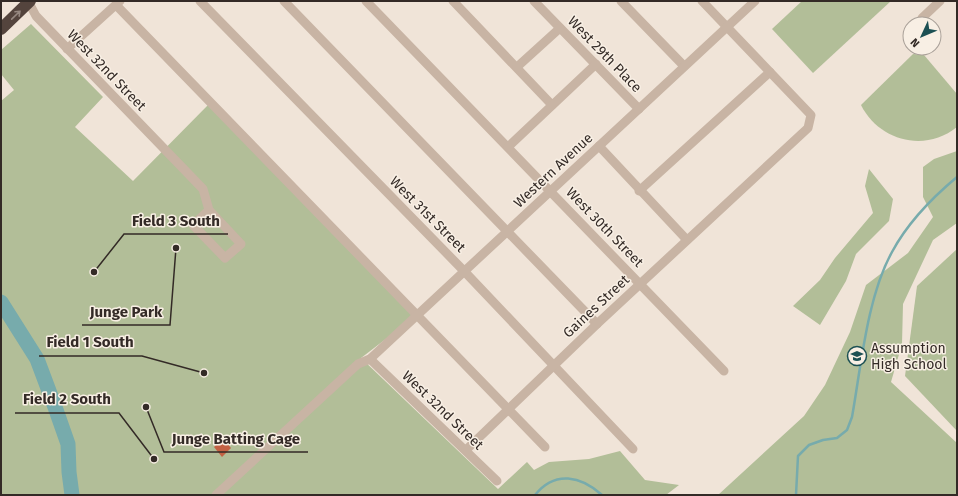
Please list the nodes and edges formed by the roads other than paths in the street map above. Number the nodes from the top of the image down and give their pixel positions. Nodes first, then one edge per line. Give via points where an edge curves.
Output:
1 (200, 1) edge
2 (284, 1) edge
3 (366, 1) edge
4 (453, 1) edge
5 (534, 1) edge
6 (621, 1) edge
7 (702, 1) edge
8 (755, 1) edge
9 (940, 1) edge
10 (29, 2) edge
11 (118, 3) edge
12 (924, 16) edge
13 (727, 27) junction
14 (560, 28) junction
15 (1, 29) edge
16 (67, 49) junction
17 (596, 64) junction
18 (684, 66) junction
19 (517, 67) junction
20 (770, 72) junction
21 (552, 105) junction
22 (639, 109) junction
23 (599, 146) junction
24 (508, 148) junction
25 (551, 191) junction
26 (639, 191) junction
27 (209, 210) junction
28 (508, 231) junction
29 (687, 240) junction
30 (464, 271) junction
31 (640, 284) junction
32 (417, 315) junction
33 (597, 324) junction
34 (370, 359) junction
35 (554, 365) junction
36 (724, 371) dead end
37 (509, 408) junction
38 (545, 447) dead end
39 (633, 449) dead end
40 (466, 450) junction
41 (496, 481) dead end
42 (216, 495) edge

1 - 30 street, West 31st Street
2 - 28 street
3 - 24 street, West 30th Street
4 - 19 street
5 - 14 street, West 29th Place
6 - 18 street
7 - 13 street
8 - 13 street, Western Avenue
9 - 12 street
15 -> 10 highway
10 - 16 street, West 32nd Street via 36,16
11 - 16 street
11 - 32 street
13 - 18 street, Western Avenue
13 - 20 street
14 - 17 street, West 29th Place
14 - 19 street
16 - 27 street, West 32nd Street via 203,189
17 - 21 street
17 - 22 street, West 29th Place
18 - 22 street, Western Avenue
19 - 21 street
20 - 26 street
20 - 29 street, Gaines Street via 811,115 808,128
21 - 24 street
22 - 23 street, Western Avenue
23 - 25 street, Western Avenue
23 - 26 street
24 - 25 street, West 30th Street
25 - 28 street, Western Avenue
25 - 31 street, West 30th Street
26 - 29 street
27 - 27 street via 193,225 225,258 241,244
28 - 30 street, Western Avenue
28 - 33 street
29 - 31 street, Gaines Street
30 - 32 street, Western Avenue
30 - 35 street, West 31st Street
31 - 33 street, Gaines Street
31 - 36 street, West 30th Street
32 - 34 street, Western Avenue
32 - 37 street
33 - 35 street, Gaines Street
34 - 40 street, West 32nd Street
34 - 42 street, Western Avenue via 358,364
35 - 37 street, Gaines Street
35 - 39 street, West 31st Street
37 - 38 street
37 - 40 street, Gaines Street
40 - 41 street, West 32nd Street

